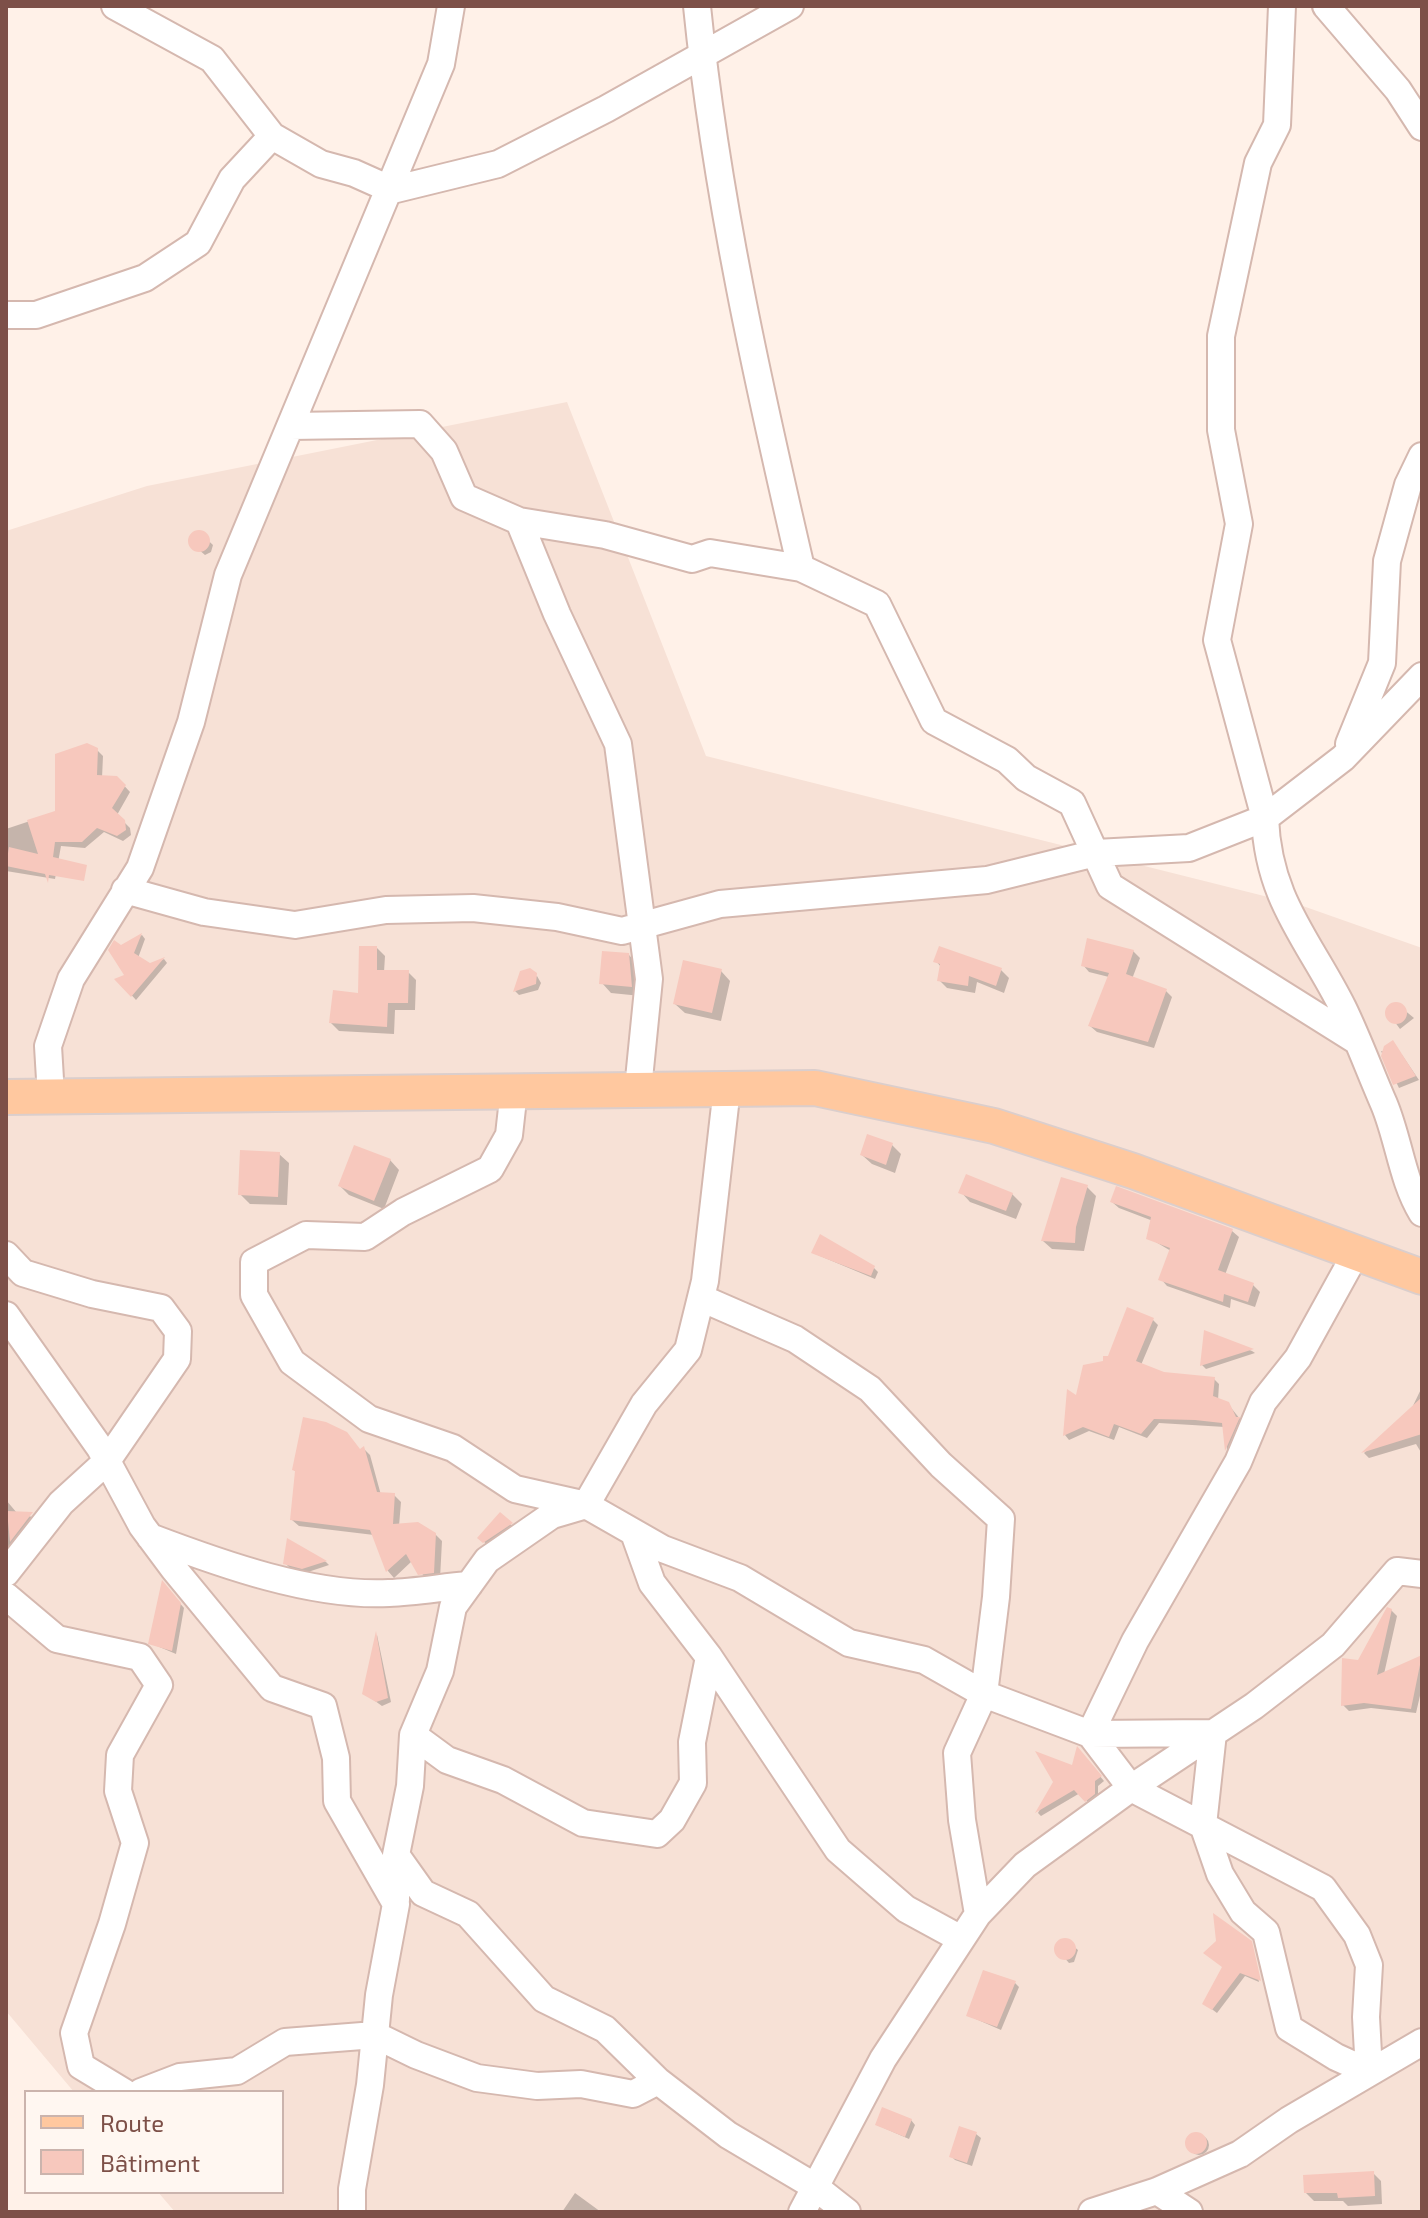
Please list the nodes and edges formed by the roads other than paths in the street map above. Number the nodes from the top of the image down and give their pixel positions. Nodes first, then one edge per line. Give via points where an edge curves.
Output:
1 (115, 6) edge
2 (451, 6) edge
3 (697, 6) edge
4 (790, 6) edge
5 (1282, 6) edge
6 (1326, 6) edge
7 (702, 54) junction
8 (1422, 127) edge
9 (272, 136) junction
10 (392, 190) junction
11 (6, 315) edge
12 (291, 426) junction
13 (1422, 456) edge
14 (519, 521) junction
15 (801, 568) junction
16 (1422, 676) edge
17 (1343, 758) junction
18 (1265, 818) junction
19 (1096, 853) junction
20 (125, 890) junction
21 (640, 926) junction
22 (1357, 1041) junction
23 (727, 1088) junction
24 (638, 1089) junction
25 (514, 1090) junction
26 (51, 1096) junction
27 (6, 1097) edge
28 (1422, 1213) edge
29 (1356, 1253) junction
30 (6, 1255) edge
31 (1422, 1277) edge
32 (701, 1298) junction
33 (6, 1315) edge
34 (107, 1461) junction
35 (586, 1505) junction
36 (634, 1533) junction
37 (150, 1537) junction
38 (6, 1573) edge
39 (1422, 1574) edge
40 (469, 1585) junction
41 (6, 1596) edge
42 (709, 1657) junction
43 (984, 1694) junction
44 (1213, 1733) junction
45 (1090, 1734) junction
46 (413, 1735) junction
47 (1131, 1788) junction
48 (1203, 1825) junction
49 (396, 1855) junction
50 (396, 1904) junction
51 (978, 1914) junction
52 (961, 1939) junction
53 (375, 2035) junction
54 (1422, 2042) edge
55 (1369, 2072) junction
56 (658, 2081) junction
57 (121, 2090) edge
58 (146, 2090) edge
59 (814, 2186) junction
60 (1157, 2191) junction
61 (352, 2212) edge
62 (802, 2212) edge
63 (847, 2212) edge
64 (1092, 2212) edge
65 (1189, 2212) edge

1 - 9 street via 212,59
2 - 10 street via 441,64
3 - 7 street
4 - 7 street
5 - 18 street via 1277,125 1258,163 1221,336 1221,430 1239,524 1217,640
6 - 8 street via 1398,90
7 - 10 street via 498,164
7 - 15 street via 767,419
9 - 10 street via 321,164
9 - 11 street via 232,179 198,243 188,250 145,278 36,315
10 - 12 street
12 - 14 street via 420,424 444,451 464,497
12 - 20 street via 228,575 191,722 140,868
13 - 17 street via 1408,485 1387,561 1382,663
14 - 15 street via 605,535 692,559 710,553
14 - 21 street via 618,744
15 - 19 street via 877,604 934,721 1072,803
16 - 17 street
17 - 18 street
18 - 19 street via 1189,848
18 - 22 street via 1266,852 1281,895
19 - 21 street via 987,880 720,904
19 - 22 street via 1110,886
20 - 21 street via 204,912 295,925 386,910 473,908 622,931
20 - 26 street via 71,979 48,1046
21 - 24 street via 649,979
22 - 28 street
23 - 24 main road
23 - 29 main road via 815,1088 994,1126
23 - 32 street
24 - 25 main road
25 - 26 main road
25 - 35 street via 509,1135 490,1169 365,1237 306,1235 254,1262 254,1295 292,1362 369,1419 453,1448 515,1489
26 - 27 main road
29 - 31 main road
29 - 45 street via 1298,1358 1263,1402 1238,1462 1135,1641
30 - 34 street via 23,1273 161,1308 178,1331 177,1359
32 - 35 street via 688,1350 644,1404
32 - 43 street via 795,1339 870,1389 1001,1519
33 - 34 street
34 - 37 street
34 - 38 street via 61,1503
35 - 36 street
35 - 40 street via 552,1515 487,1560
36 - 42 street via 652,1583
36 - 43 street via 740,1578 849,1643 924,1660
37 - 40 street via 261,1574 325,1587 387,1593
37 - 50 street via 272,1688 323,1706 336,1758 337,1801
39 - 44 street via 1397,1571 1333,1645
40 - 46 street via 453,1607 440,1671
41 - 57 street via 57,1639 140,1657 159,1685 120,1755 118,1791 135,1843 74,2033 81,2066
42 - 46 street via 692,1742 693,1783 672,1820 657,1834 583,1823 503,1780 447,1760
42 - 52 street via 838,1850 906,1909
43 - 45 street
43 - 51 street via 957,1753
44 - 45 street
44 - 47 street
44 - 48 street
45 - 47 street
46 - 49 street via 410,1786
47 - 48 street
47 - 51 street via 1025,1865
48 - 55 street via 1220,1874 1243,1912 1266,1932 1289,2028
48 - 55 street via 1323,1888 1357,1935 1369,1965
49 - 50 street
49 - 56 street via 423,1893 468,1914 544,1999 605,2029
50 - 53 street
51 - 52 street
52 - 59 street via 883,2059
53 - 56 street via 477,2078 537,2086 581,2084 633,2094
53 - 58 street via 285,2042 237,2071 180,2077
53 - 61 street
54 - 55 street
55 - 60 street via 1240,2154
56 - 59 street via 728,2135
59 - 62 street
59 - 63 street
60 - 64 street
60 - 65 street

